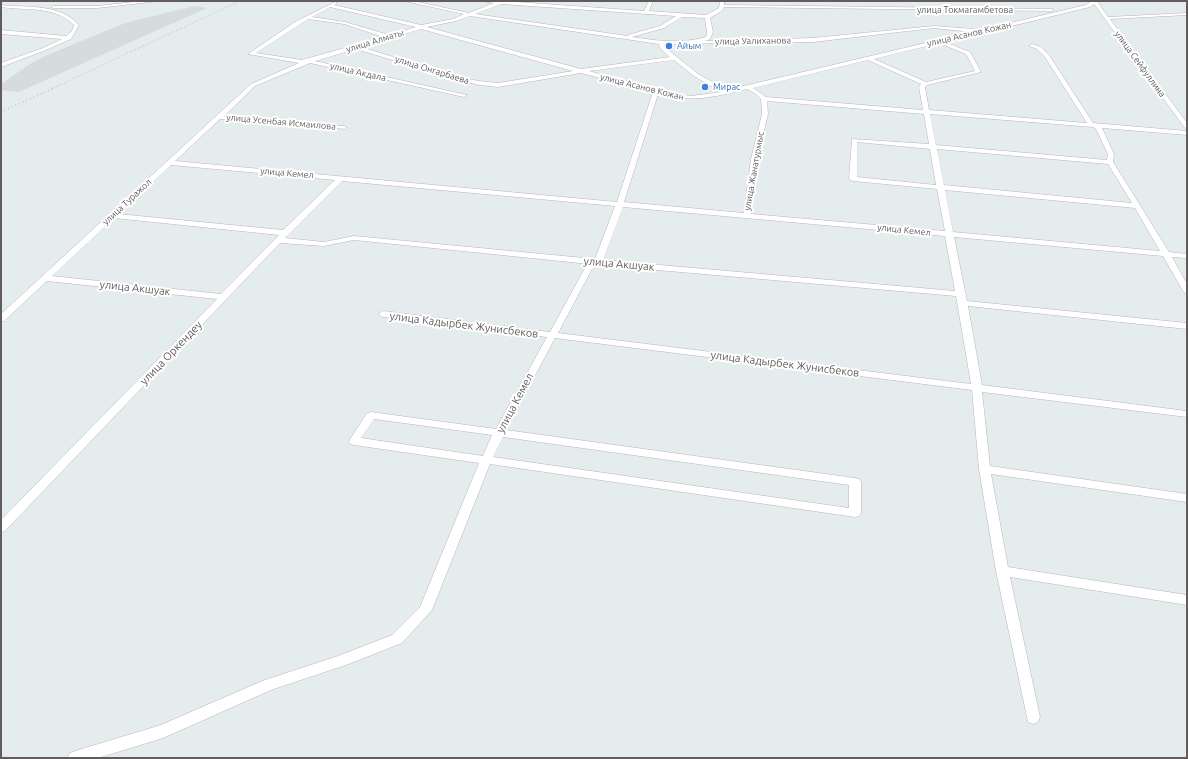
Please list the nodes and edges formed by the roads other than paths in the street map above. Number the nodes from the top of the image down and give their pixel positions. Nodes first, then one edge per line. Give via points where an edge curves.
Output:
1 (24, 1) edge
2 (157, 1) edge
3 (338, 1) edge
4 (406, 1) edge
5 (483, 1) edge
6 (522, 1) edge
7 (651, 1) edge
8 (1094, 2) edge
9 (18, 3) junction
10 (499, 3) junction
11 (516, 3) junction
12 (722, 4) edge
13 (1, 6) edge
14 (331, 6) junction
15 (8, 7) junction
16 (1, 10) edge
17 (1065, 11) junction
18 (646, 12) junction
19 (469, 14) junction
20 (1187, 14) edge
21 (681, 15) junction
22 (707, 17) junction
23 (308, 18) junction
24 (1107, 18) junction
25 (421, 27) junction
26 (983, 31) junction
27 (1, 32) edge
28 (389, 37) junction
29 (627, 37) junction
30 (69, 38) junction
31 (938, 41) junction
32 (693, 42) junction
33 (661, 43) junction
34 (356, 46) junction
35 (1032, 46) dead end
36 (674, 58) junction
37 (868, 58) junction
38 (309, 61) junction
39 (1, 64) edge
40 (580, 71) junction
41 (925, 84) junction
42 (254, 85) joint
43 (747, 87) junction
44 (656, 91) junction
45 (725, 92) junction
46 (464, 95) dead end
47 (764, 99) junction
48 (927, 112) junction
49 (218, 117) junction
50 (1091, 124) junction
51 (344, 128) dead end
52 (1187, 128) edge
53 (1187, 132) edge
54 (933, 147) junction
55 (1110, 162) junction
56 (169, 163) junction
57 (340, 178) junction
58 (941, 188) junction
59 (620, 204) junction
60 (1138, 206) junction
61 (113, 216) junction
62 (747, 216) junction
63 (949, 234) junction
64 (282, 237) junction
65 (1165, 254) junction
66 (1187, 256) edge
67 (598, 262) junction
68 (44, 278) junction
69 (1187, 291) edge
70 (225, 297) junction
71 (961, 299) junction
72 (383, 314) dead end
73 (1, 319) edge
74 (1187, 326) edge
75 (552, 336) junction
76 (977, 388) junction
77 (1187, 414) edge
78 (499, 433) junction
79 (486, 460) junction
80 (985, 469) junction
81 (1187, 498) edge
82 (1, 528) edge
83 (1002, 571) junction
84 (1187, 600) edge
85 (1032, 717) dead end
86 (75, 758) edge

1 - 9 street
2 - 9 street via 65,8
3 - 14 street
4 - 19 street, улица Уалиханова
5 - 10 street
6 - 11 street
7 - 18 street
8 - 17 street, улица Асанов Кожан
8 - 24 street, улица Сейфуллина
9 - 15 street
10 - 11 street
10 - 19 street, улица Алматы
11 - 18 street
12 - 17 street, улица Токмагамбетова
12 - 22 street via 717,12
13 - 15 street
14 - 23 street
14 - 25 street, улица Асанов Кожан
15 - 16 street
15 - 30 street via 61,12 78,25
17 - 26 street, улица Асанов Кожан
18 - 21 street
19 - 25 street, улица Алматы
19 - 29 street, улица Уалиханова
20 - 24 street
21 - 22 street
21 - 29 street via 662,27
22 - 32 street via 710,35 708,38
23 - 28 street via 345,23
23 - 38 street, улица Акдала via 251,54
24 - 52 street, улица Сейфуллина
25 - 28 street, улица Алматы
25 - 40 street, улица Асанов Кожан
26 - 31 street, улица Асанов Кожан
26 - 32 street, улица Уалиханова via 934,27 813,40
27 - 30 street
28 - 34 street, улица Алматы
29 - 33 street, улица Уалиханова
30 - 39 street via 39,52
31 - 37 street, улица Асанов Кожан
31 - 41 street via 968,52 978,72
32 - 33 street, улица Уалиханова
33 - 36 street
34 - 38 street, улица Алматы
34 - 40 street, улица Онгарбаева via 479,83 514,84
35 - 50 street via 1039,48 1047,56
36 - 40 street, улица Онгарбаева
36 - 45 street
37 - 41 street
37 - 43 street, улица Асанов Кожан
38 - 42 street, улица Алматы
38 - 46 street, улица Акдала
40 - 44 street, улица Асанов Кожан
41 - 48 street via 922,87
42 - 49 street, улица Туражол
43 - 45 street, улица Асанов Кожан
43 - 47 street
44 - 45 street, улица Асанов Кожан via 691,98
44 - 59 street, улица Кемел
47 - 48 street
47 - 62 street, улица Жанатурмыс via 765,114 754,159
48 - 50 street
48 - 54 street
49 - 51 street, улица Усенбая Исмаилова
49 - 56 street, улица Туражол
50 - 53 street
50 - 55 street via 1099,128 1111,154
54 - 55 street
54 - 58 street
54 - 58 street via 854,140 853,179
55 - 60 street
56 - 57 street, улица Кемел
56 - 61 street, улица Туражол
57 - 59 street, улица Кемел
57 - 64 street, улица Оркендеу
58 - 60 street
58 - 63 street
59 - 62 street, улица Кемел
59 - 67 street, улица Кемел
60 - 65 street
61 - 64 street, улица Акшуак
61 - 68 street, улица Туражол
62 - 63 street, улица Кемел
63 - 65 street, улица Кемел
63 - 71 street
64 - 67 street, улица Акшуак via 324,244 354,238
64 - 70 street, улица Оркендеу
65 - 66 street, улица Кемел
65 - 69 street
67 - 71 street, улица Акшуак
67 - 75 street, улица Кемел via 589,268
68 - 70 street, улица Акшуак
68 - 73 street, улица Туражол
70 - 82 street, улица Оркендеу
71 - 74 street, улица Акшуак
71 - 76 street
72 - 75 street, улица Кадырбек Жунисбеков
75 - 76 street, улица Кадырбек Жунисбеков
75 - 78 street, улица Кемел
76 - 77 street, улица Кадырбек Жунисбеков
76 - 80 street
78 - 79 street, улица Кемел
78 - 79 street via 371,415 354,441
78 - 79 street via 854,482 855,513
79 - 86 street, улица Кемел via 425,610 397,639 341,661 267,685 163,731
80 - 81 street
80 - 83 street
83 - 84 street
83 - 85 street

